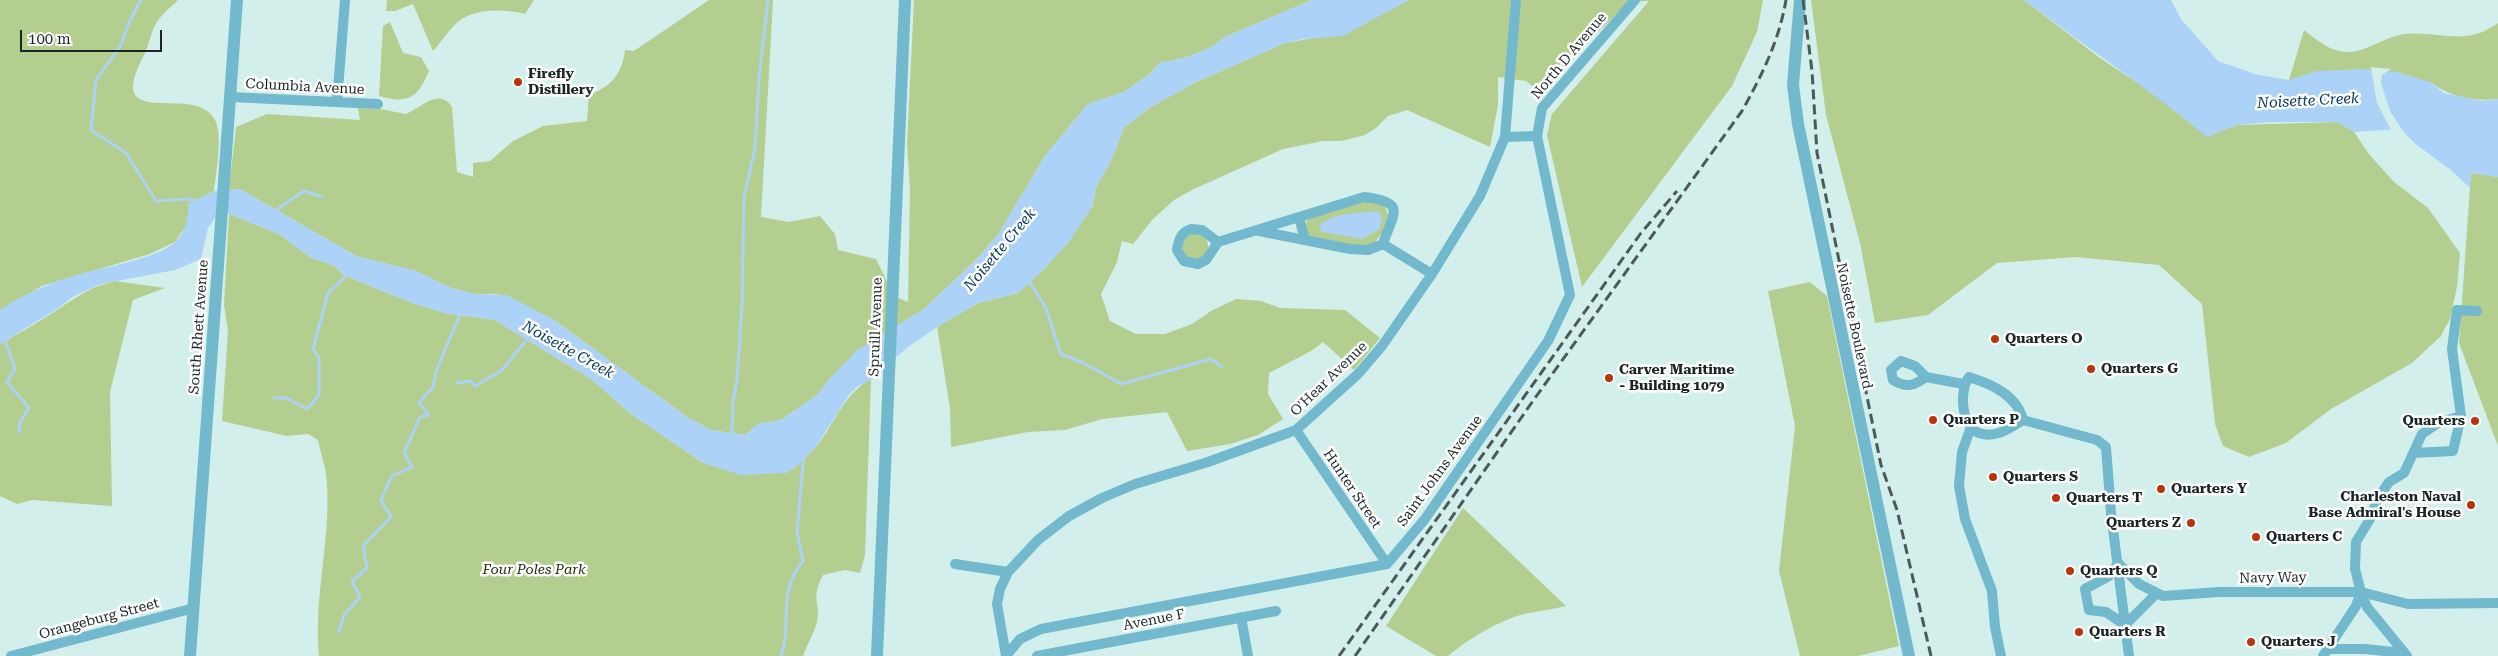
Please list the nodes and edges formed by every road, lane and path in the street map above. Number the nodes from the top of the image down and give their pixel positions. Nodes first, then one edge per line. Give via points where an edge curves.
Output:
1 (237, 0) edge
2 (346, 0) edge
3 (906, 0) edge
4 (1516, 0) edge
5 (1635, 0) edge
6 (1800, 0) edge
7 (230, 97) junction
8 (337, 102) junction
9 (378, 104) dead end
10 (1537, 136) junction
11 (1506, 137) junction
12 (1299, 217) junction
13 (1259, 231) junction
14 (1305, 240) junction
15 (1218, 242) dead end
16 (1383, 244) junction
17 (1432, 274) junction
18 (2477, 311) dead end
19 (1926, 377) dead end
20 (1963, 384) junction
21 (2461, 416) junction
22 (2023, 420) junction
23 (1971, 427) junction
24 (1296, 430) junction
25 (2414, 453) junction
26 (2118, 563) junction
27 (955, 564) dead end
28 (1386, 564) junction
29 (1008, 572) junction
30 (2366, 593) junction
31 (2156, 594) junction
32 (2498, 603) edge
33 (194, 608) junction
34 (1276, 611) dead end
35 (1241, 617) junction
36 (2125, 625) junction
37 (2326, 653) edge
38 (2406, 655) edge
39 (11, 656) edge
40 (190, 656) edge
41 (877, 656) edge
42 (1006, 656) edge
43 (1037, 656) edge
44 (1248, 656) edge
45 (1909, 656) edge
46 (2001, 656) edge
47 (2129, 656) edge

1 - 7 street, South Rhett Avenue
2 - 8 street
3 - 41 street, Spruill Avenue
4 - 11 street, O'Hear Avenue
5 - 10 street, North D Avenue via 1542,108
6 - 45 street, Noisette Boulevard via 1793,86 1798,124
7 - 8 street, Columbia Avenue
7 - 33 street, South Rhett Avenue
8 - 9 street, Columbia Avenue
10 - 11 street
10 - 28 street, Saint Johns Avenue via 1570,295 1543,349 1425,519
11 - 17 street, O'Hear Avenue via 1480,196
12 - 13 street
12 - 14 street
12 - 16 street via 1364,197 1383,199 1392,207 1394,214
13 - 14 street
13 - 15 street
14 - 16 street via 1368,250
16 - 17 street
17 - 24 street, O'Hear Avenue via 1382,346 1358,374
18 - 21 street via 2458,310 2452,350
19 - 20 street
20 - 22 street via 1969,377 1990,384 2014,402
20 - 23 street via 1964,414
21 - 25 street via 2438,423 2422,434
21 - 25 street via 2453,451
22 - 23 street via 2006,431 1993,434 1978,433
22 - 26 street via 2097,440 2106,447
23 - 46 street via 1962,452 1959,486 1964,519 1992,591
24 - 28 street, Hunter Street
24 - 29 street, O'Hear Avenue via 1208,462 1134,484 1102,498 1069,516 1038,540
25 - 30 street via 2404,473 2389,482 2377,500 2356,542 2355,569
26 - 31 street, Navy Way via 2139,584
26 - 36 street
26 - 36 street via 2109,576 2085,589 2089,610 2106,612
27 - 29 street
28 - 42 street via 1041,629 1020,639
29 - 42 street, O'Hear Avenue via 997,604
30 - 31 street, Navy Way via 2219,592 2172,597
30 - 32 street, Navy Way via 2408,604
30 - 37 street
30 - 38 street via 2367,607
31 - 36 street
33 - 39 street, Orangeburg Street
33 - 40 street, South Rhett Avenue
34 - 35 street, Avenue F
35 - 43 street, Avenue F
35 - 44 street
36 - 47 street
37 - 38 street via 2366,649

